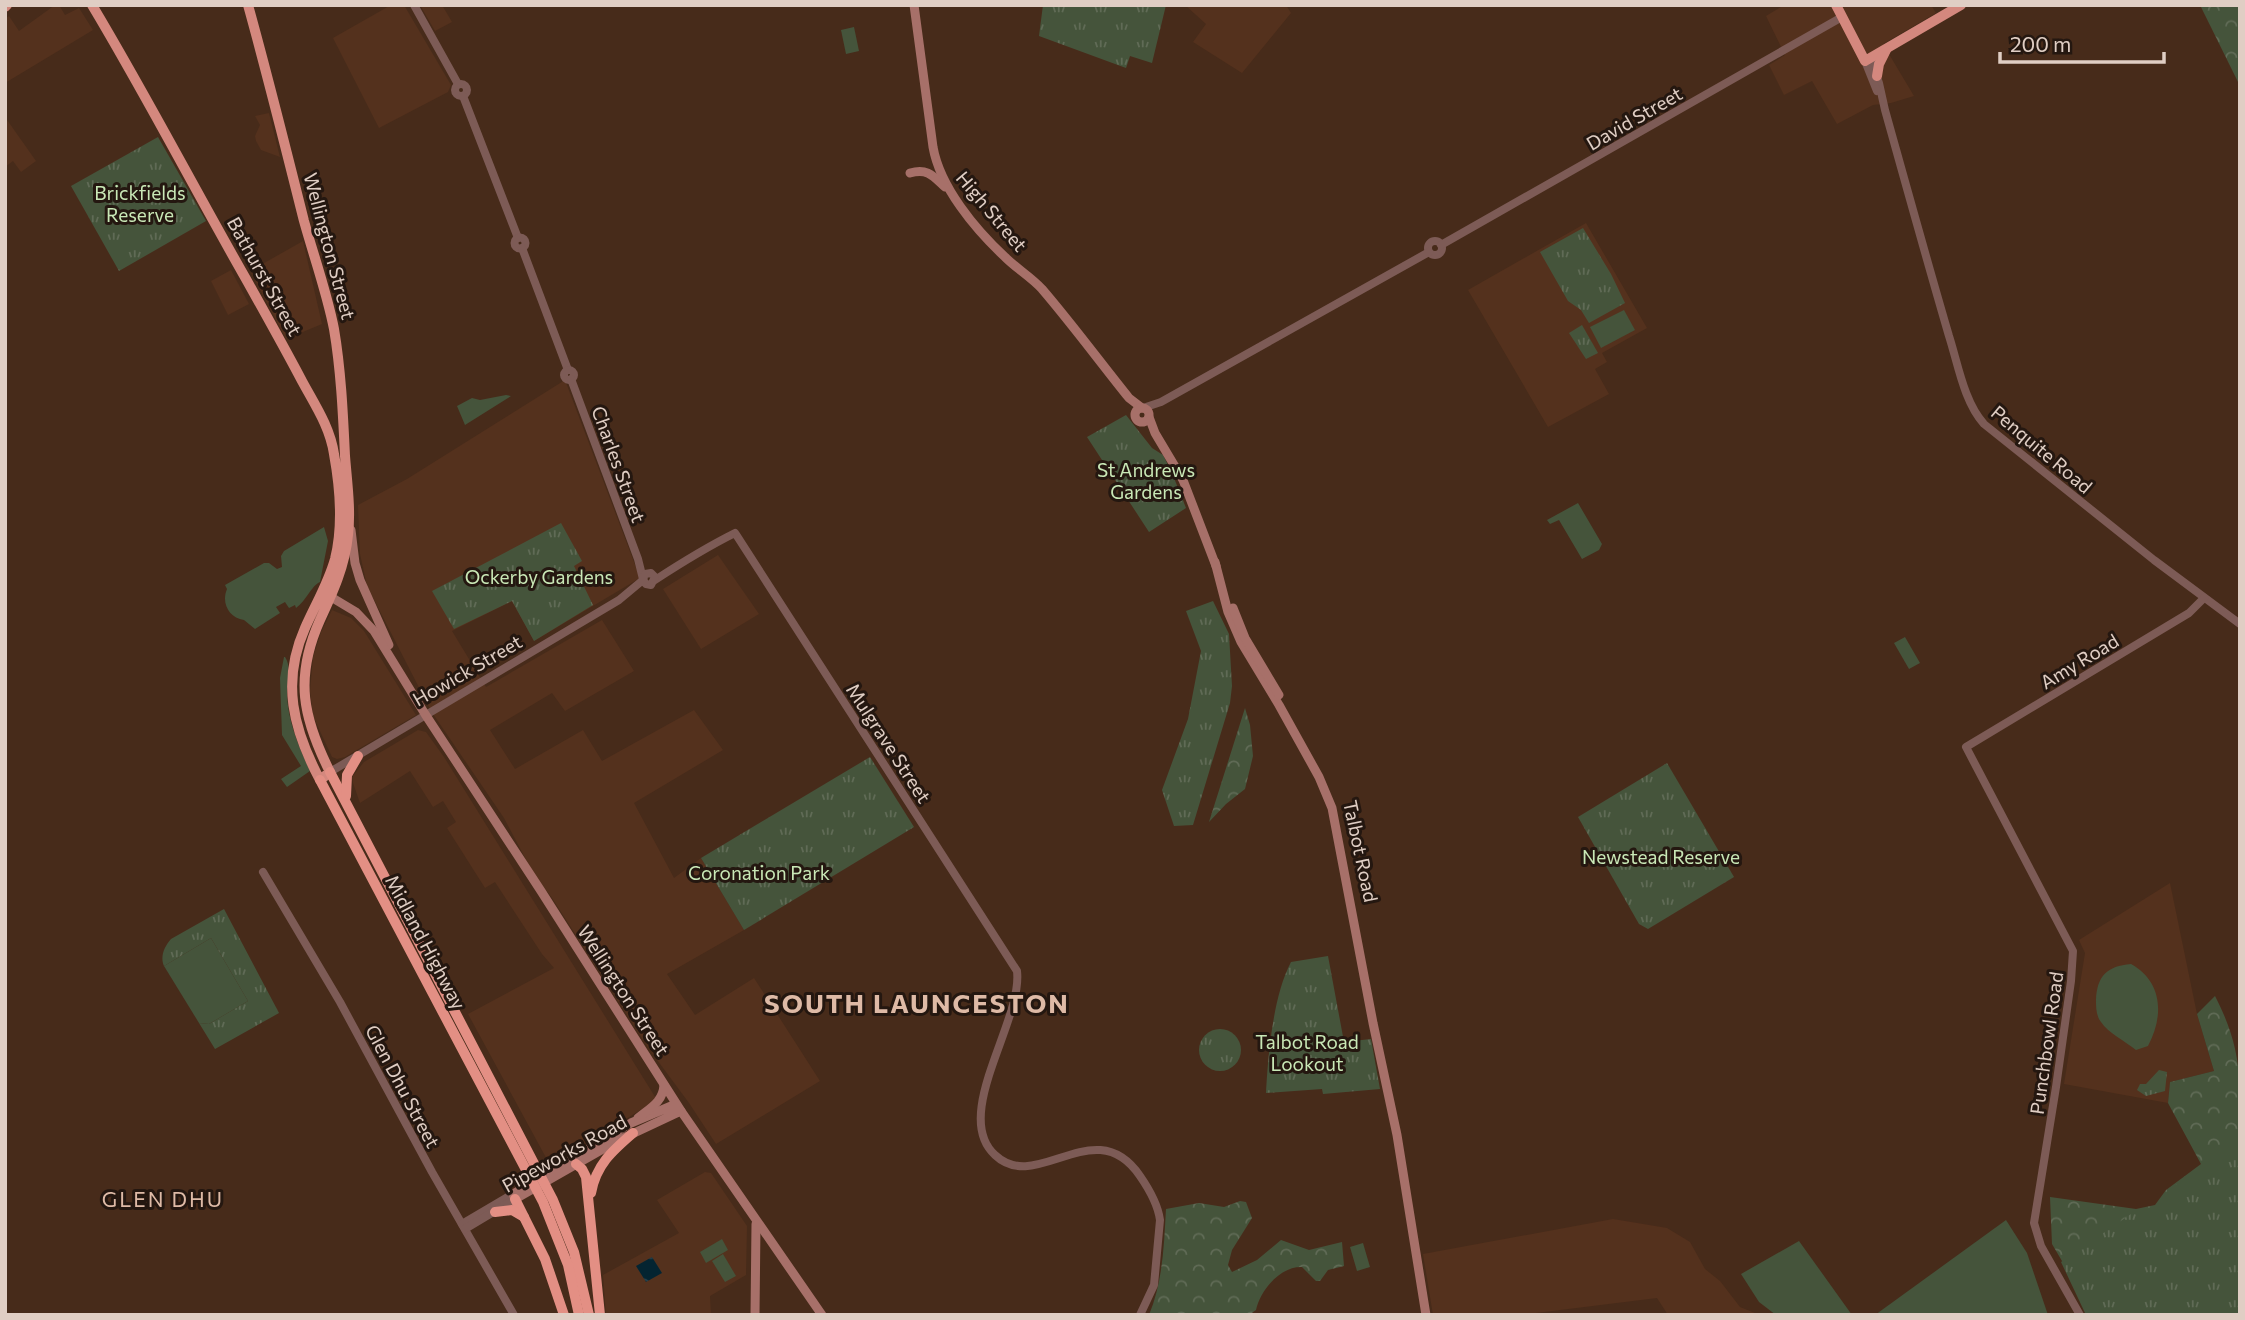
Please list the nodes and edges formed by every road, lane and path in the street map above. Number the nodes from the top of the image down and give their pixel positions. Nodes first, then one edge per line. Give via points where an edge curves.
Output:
1 (92, 5) edge
2 (248, 5) edge
3 (414, 5) edge
4 (914, 5) edge
5 (1836, 5) edge
6 (1961, 5) edge
7 (1842, 18) junction
8 (1888, 48) junction
9 (1868, 60) junction
10 (1877, 76) junction
11 (1885, 110) junction
12 (910, 173) dead end
13 (950, 190) junction
14 (1143, 414) junction
15 (349, 501) junction
16 (735, 533) joint
17 (649, 578) junction
18 (327, 582) junction
19 (331, 597) junction
20 (2204, 598) junction
21 (2240, 624) edge
22 (404, 679) junction
23 (425, 715) junction
24 (1966, 747) joint
25 (359, 756) junction
26 (330, 772) junction
27 (320, 780) junction
28 (346, 799) junction
29 (263, 873) dead end
30 (664, 1085) junction
31 (678, 1107) junction
32 (631, 1127) junction
33 (576, 1164) junction
34 (561, 1170) junction
35 (518, 1194) junction
36 (495, 1212) junction
37 (590, 1214) junction
38 (526, 1219) junction
39 (756, 1222) junction
40 (464, 1226) junction
41 (514, 1315) edge
42 (564, 1315) edge
43 (579, 1315) edge
44 (589, 1315) edge
45 (600, 1315) edge
46 (755, 1315) edge
47 (822, 1315) edge
48 (1140, 1315) edge
49 (1426, 1315) edge
50 (2080, 1315) edge

1 - 18 highway, Bathurst Street via 328,429 335,456 339,526
2 - 15 highway, Wellington Street via 333,326
3 - 17 street, Charles Street via 458,84 455,93 463,96 518,238 514,245 522,248 568,370 564,377 571,379
4 - 13 main road, High Street via 935,160
5 - 7 highway
6 - 8 highway
7 - 9 highway
7 - 14 street, David Street via 1441,244 1439,254 1429,252
8 - 9 highway
8 - 10 highway
9 - 10 street, Penquite Road
9 - 11 street, Penquite Road
10 - 11 street, Penquite Road
11 - 20 street, Penquite Road via 1956,359 1978,417
12 - 13 main road via 928,171
13 - 14 main road, High Street via 1002,255 1042,289
14 - 49 main road, Talbot Road via 1183,480 1245,644 1332,808 1397,1135
15 - 19 highway, Wellington Street via 346,551
15 - 22 main road, Wellington Street via 360,580
16 - 17 street, Howick Street
16 - 48 street, Mulgrave Street via 1017,971 1013,1004 982,1103 984,1140 996,1157 1014,1165 1099,1149 1114,1152 1133,1165 1146,1184 1160,1220 1154,1285
17 - 23 street, Howick Street
18 - 19 highway
18 - 27 highway, Midland Highway via 301,638 292,681 296,725
19 - 22 main road, Wellington Street via 369,623
19 - 26 highway, Midland Highway via 310,647 303,689 311,730
20 - 21 street, Penquite Road
20 - 24 street, Amy Road via 2189,613
22 - 23 main road, Wellington Street
23 - 25 street, Howick Street
23 - 30 main road, Wellington Street
24 - 50 street, Punchbowl Road via 2073,951 2034,1217 2038,1240
25 - 26 street, Howick Street
25 - 28 highway via 347,775
26 - 27 highway, Howick Street
26 - 28 highway, Midland Highway
27 - 43 highway, Midland Highway via 547,1210 568,1265
28 - 44 highway, Midland Highway via 553,1200 574,1252
29 - 40 street, Glen Dhu Street
30 - 31 main road, Wellington Street
30 - 32 main road via 660,1100
31 - 32 main road, Pipeworks Road
31 - 39 main road, Wellington Street
32 - 33 main road, Pipeworks Road
32 - 34 main road, Pipeworks Road
32 - 37 highway via 599,1167
33 - 34 main road, Pipeworks Road
33 - 37 highway via 585,1173
34 - 35 main road, Pipeworks Road
34 - 35 main road, Pipeworks Road
35 - 36 street, Pipeworks Road
35 - 38 highway
35 - 40 street, Pipeworks Road
36 - 38 highway via 512,1210
36 - 40 street, Pipeworks Road
37 - 45 highway
38 - 42 highway
39 - 46 main road
39 - 47 main road, Wellington Street
40 - 41 street, Glen Dhu Street

